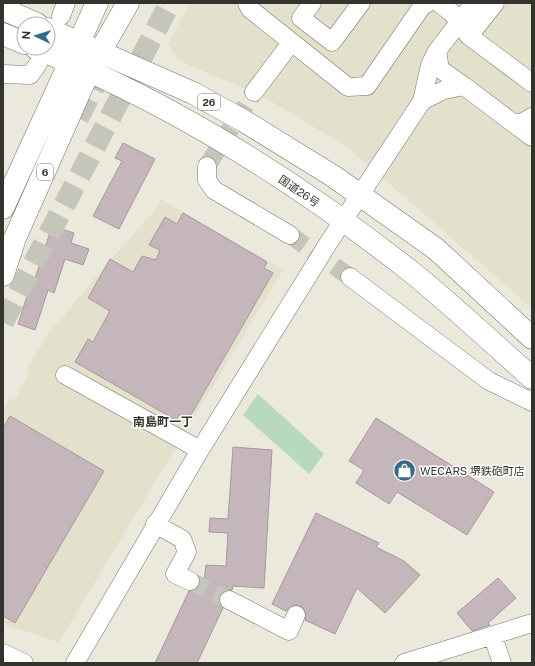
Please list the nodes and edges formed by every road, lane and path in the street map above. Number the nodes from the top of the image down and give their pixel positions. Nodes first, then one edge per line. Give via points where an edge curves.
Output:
1 (97, 3) edge
2 (128, 3) edge
3 (247, 3) edge
4 (312, 3) edge
5 (362, 3) edge
6 (428, 3) edge
7 (439, 3) edge
8 (474, 3) edge
9 (495, 3) edge
10 (3, 9) edge
11 (19, 16) edge
12 (58, 16) edge
13 (464, 29) junction
14 (79, 41) junction
15 (291, 43) junction
16 (100, 50) junction
17 (437, 51) junction
18 (37, 56) edge
19 (70, 61) junction
20 (89, 71) junction
21 (3, 74) edge
22 (532, 83) edge
23 (464, 86) junction
24 (254, 92) tunnel mouth
25 (422, 101) junction
26 (532, 117) edge
27 (513, 123) junction
28 (532, 136) edge
29 (207, 166) tunnel mouth
30 (361, 194) junction
31 (3, 208) edge
32 (343, 221) junction
33 (290, 235) tunnel mouth
34 (3, 275) edge
35 (350, 278) tunnel mouth
36 (532, 338) edge
37 (65, 375) dead end
38 (532, 378) edge
39 (532, 402) edge
40 (200, 450) junction
41 (156, 524) junction
42 (190, 582) tunnel mouth
43 (229, 600) tunnel mouth
44 (296, 615) dead end
45 (532, 623) edge
46 (493, 636) junction
47 (3, 653) edge
48 (24, 663) edge
49 (76, 663) edge
50 (404, 663) edge
51 (502, 663) edge

1 - 14 highway
2 - 16 highway
3 - 15 street via 250,9
4 - 5 street via 301,18 332,42
6 - 15 street via 423,6 367,86 348,86
7 - 13 street via 452,13
8 - 13 street
9 - 13 street
10 - 11 highway
12 - 14 highway, 26
13 - 17 street
13 - 22 street
14 - 16 highway, 26
14 - 19 highway
15 - 24 street
16 - 20 highway
16 - 30 highway, 26 via 193,93 244,121
17 - 23 street via 440,69
17 - 25 street via 430,65
18 - 19 highway, 国道26号 / 26
18 - 21 street via 30,75
19 - 20 highway, 国道26号 / 26
19 - 31 highway, 6
20 - 32 highway, 国道26号 / 26 via 170,112 254,161
20 - 34 highway, 6 via 15,238
23 - 25 street via 444,90
23 - 27 street
25 - 30 street
26 - 27 street via 522,123
27 - 28 street
29 - 33 street via 207,180 214,190
30 - 32 street
30 - 36 highway, 26 via 436,250
32 - 38 highway, 国道26号 / 26 via 414,275
32 - 40 street
35 - 39 street via 489,381
37 - 40 street via 92,381
40 - 41 street
41 - 42 street via 182,539 187,552 175,574
41 - 49 street
43 - 44 street via 289,631
45 - 46 street
46 - 50 street
46 - 51 street
47 - 48 street

